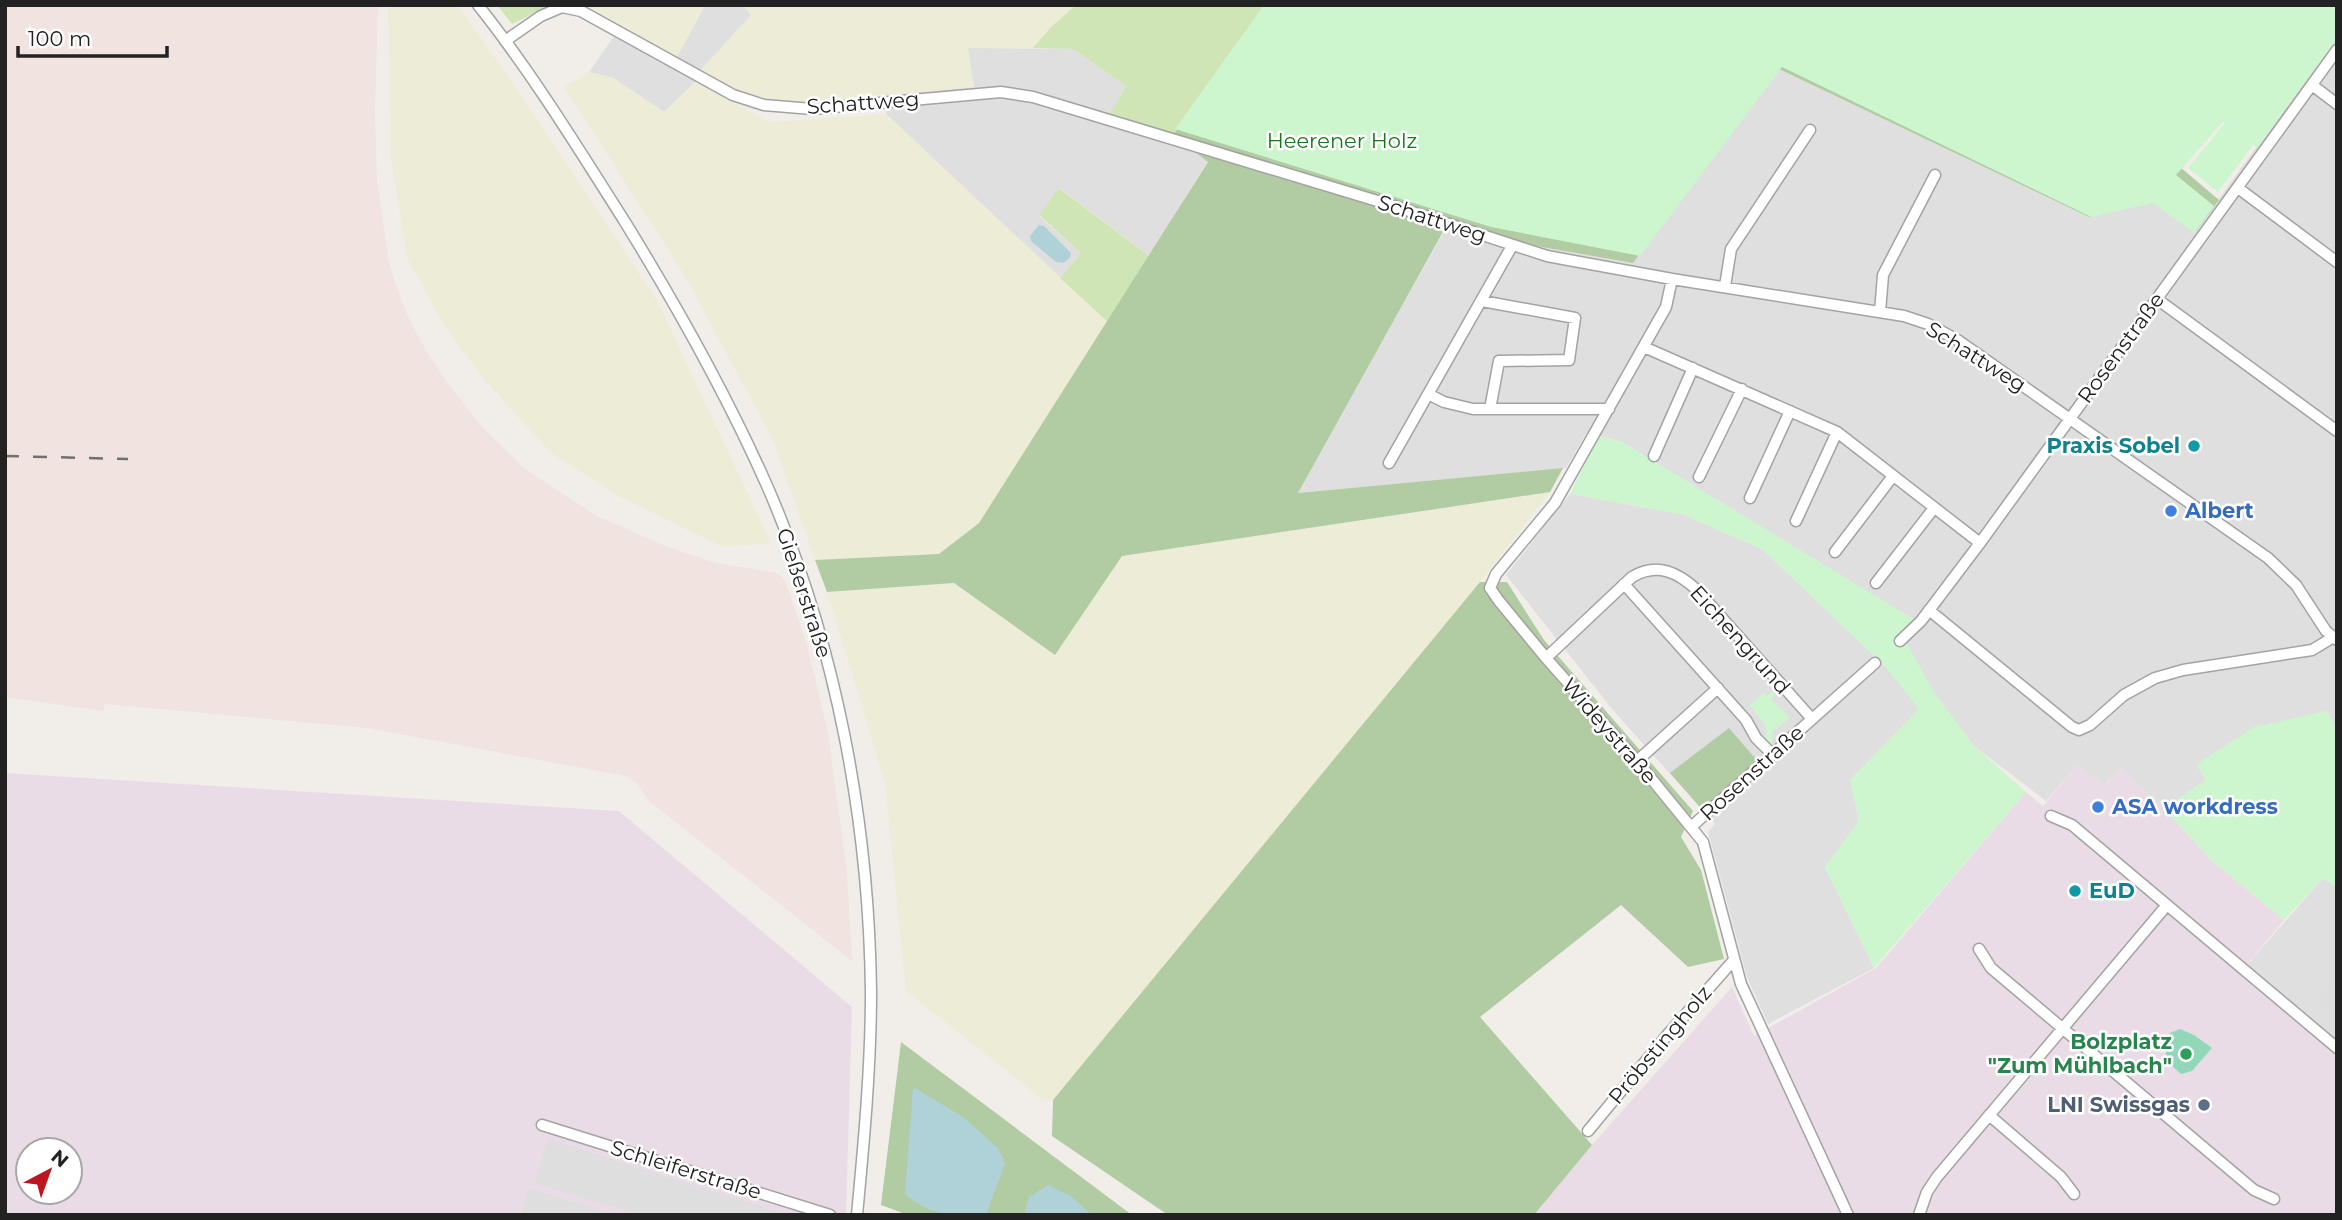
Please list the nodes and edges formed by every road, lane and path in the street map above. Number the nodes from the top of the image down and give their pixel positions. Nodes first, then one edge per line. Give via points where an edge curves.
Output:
1 (478, 5) edge
2 (562, 6) edge
3 (505, 41) junction
4 (2337, 50) edge
5 (2312, 85) junction
6 (2337, 104) edge
7 (1810, 130) dead end
8 (1935, 175) dead end
9 (2238, 188) junction
10 (1512, 246) junction
11 (2337, 262) edge
12 (1672, 279) junction
13 (1725, 286) junction
14 (2157, 299) junction
15 (1482, 301) junction
16 (1880, 312) junction
17 (1644, 348) junction
18 (1693, 368) junction
19 (1742, 389) junction
20 (1428, 394) junction
21 (1490, 409) junction
22 (1609, 409) junction
23 (1790, 411) junction
24 (2070, 419) junction
25 (2337, 430) edge
26 (1837, 432) junction
27 (1654, 456) dead end
28 (1389, 463) dead end
29 (1893, 476) junction
30 (1699, 477) dead end
31 (1750, 498) dead end
32 (1934, 508) junction
33 (1796, 521) dead end
34 (1980, 543) junction
35 (1835, 552) dead end
36 (1876, 583) dead end
37 (1624, 584) junction
38 (1929, 610) junction
39 (2335, 639) edge
40 (1900, 641) dead end
41 (1546, 658) junction
42 (1875, 663) dead end
43 (1718, 688) junction
44 (1812, 719) junction
45 (1772, 754) junction
46 (1637, 761) junction
47 (2051, 817) dead end
48 (1691, 827) junction
49 (2167, 905) junction
50 (1979, 949) dead end
51 (1733, 961) junction
52 (2063, 1028) junction
53 (2337, 1048) edge
54 (1989, 1115) junction
55 (542, 1125) dead end
56 (1588, 1131) dead end
57 (2074, 1194) dead end
58 (2274, 1199) dead end
59 (830, 1215) edge
60 (857, 1215) edge
61 (1848, 1215) edge
62 (1919, 1215) edge

1 - 3 street
2 - 3 street, Schattweg
2 - 10 street, Schattweg via 581,11 733,95 764,105 812,110 1001,92 1033,97
3 - 60 street, Gießerstraße via 693,335 769,491 817,623 856,803 866,907 871,995
4 - 5 street, Rosenstraße
5 - 6 street
5 - 9 street, Rosenstraße
7 - 13 street via 1731,249
8 - 16 street via 1883,275
9 - 11 street
9 - 14 street, Rosenstraße
10 - 12 street, Schattweg
10 - 15 street
12 - 13 street, Schattweg
12 - 17 street, Wideystraße via 1666,307
13 - 16 street, Schattweg
14 - 24 street, Rosenstraße
14 - 25 street
15 - 20 street
15 - 21 street via 1575,318 1569,360 1499,361
16 - 24 street, Schattweg via 1942,330
17 - 18 street
17 - 22 street, Wideystraße
18 - 19 street
18 - 27 street
19 - 23 street
19 - 30 street
20 - 21 street via 1458,407
20 - 28 street
21 - 22 street
22 - 41 street, Wideystraße via 1555,503 1496,574 1490,588
23 - 26 street
23 - 31 street
24 - 34 street, Rosenstraße
24 - 39 street, Schattweg via 2283,570
26 - 29 street
26 - 33 street
29 - 32 street
29 - 35 street
32 - 34 street
32 - 36 street
34 - 38 street, Rosenstraße
37 - 41 street, Eichengrund
37 - 43 street
37 - 44 street, Eichengrund via 1652,569 1689,582
38 - 39 street via 2079,730 2155,678 2312,650
38 - 40 street, Rosenstraße
41 - 46 street, Wideystraße
42 - 44 street, Rosenstraße
43 - 45 street
43 - 46 street
44 - 45 street, Rosenstraße
45 - 48 street, Rosenstraße
46 - 48 street, Wideystraße
47 - 49 street via 2072,825
48 - 51 street, Wideystraße via 1703,842
49 - 52 street
49 - 53 street
50 - 52 street via 1991,968
51 - 56 street, Pröbstingholz
51 - 61 street, Wideystraße
52 - 54 street
52 - 58 street via 2254,1190
54 - 57 street via 2062,1177
54 - 62 street via 1927,1192
55 - 59 street, Schleiferstraße

